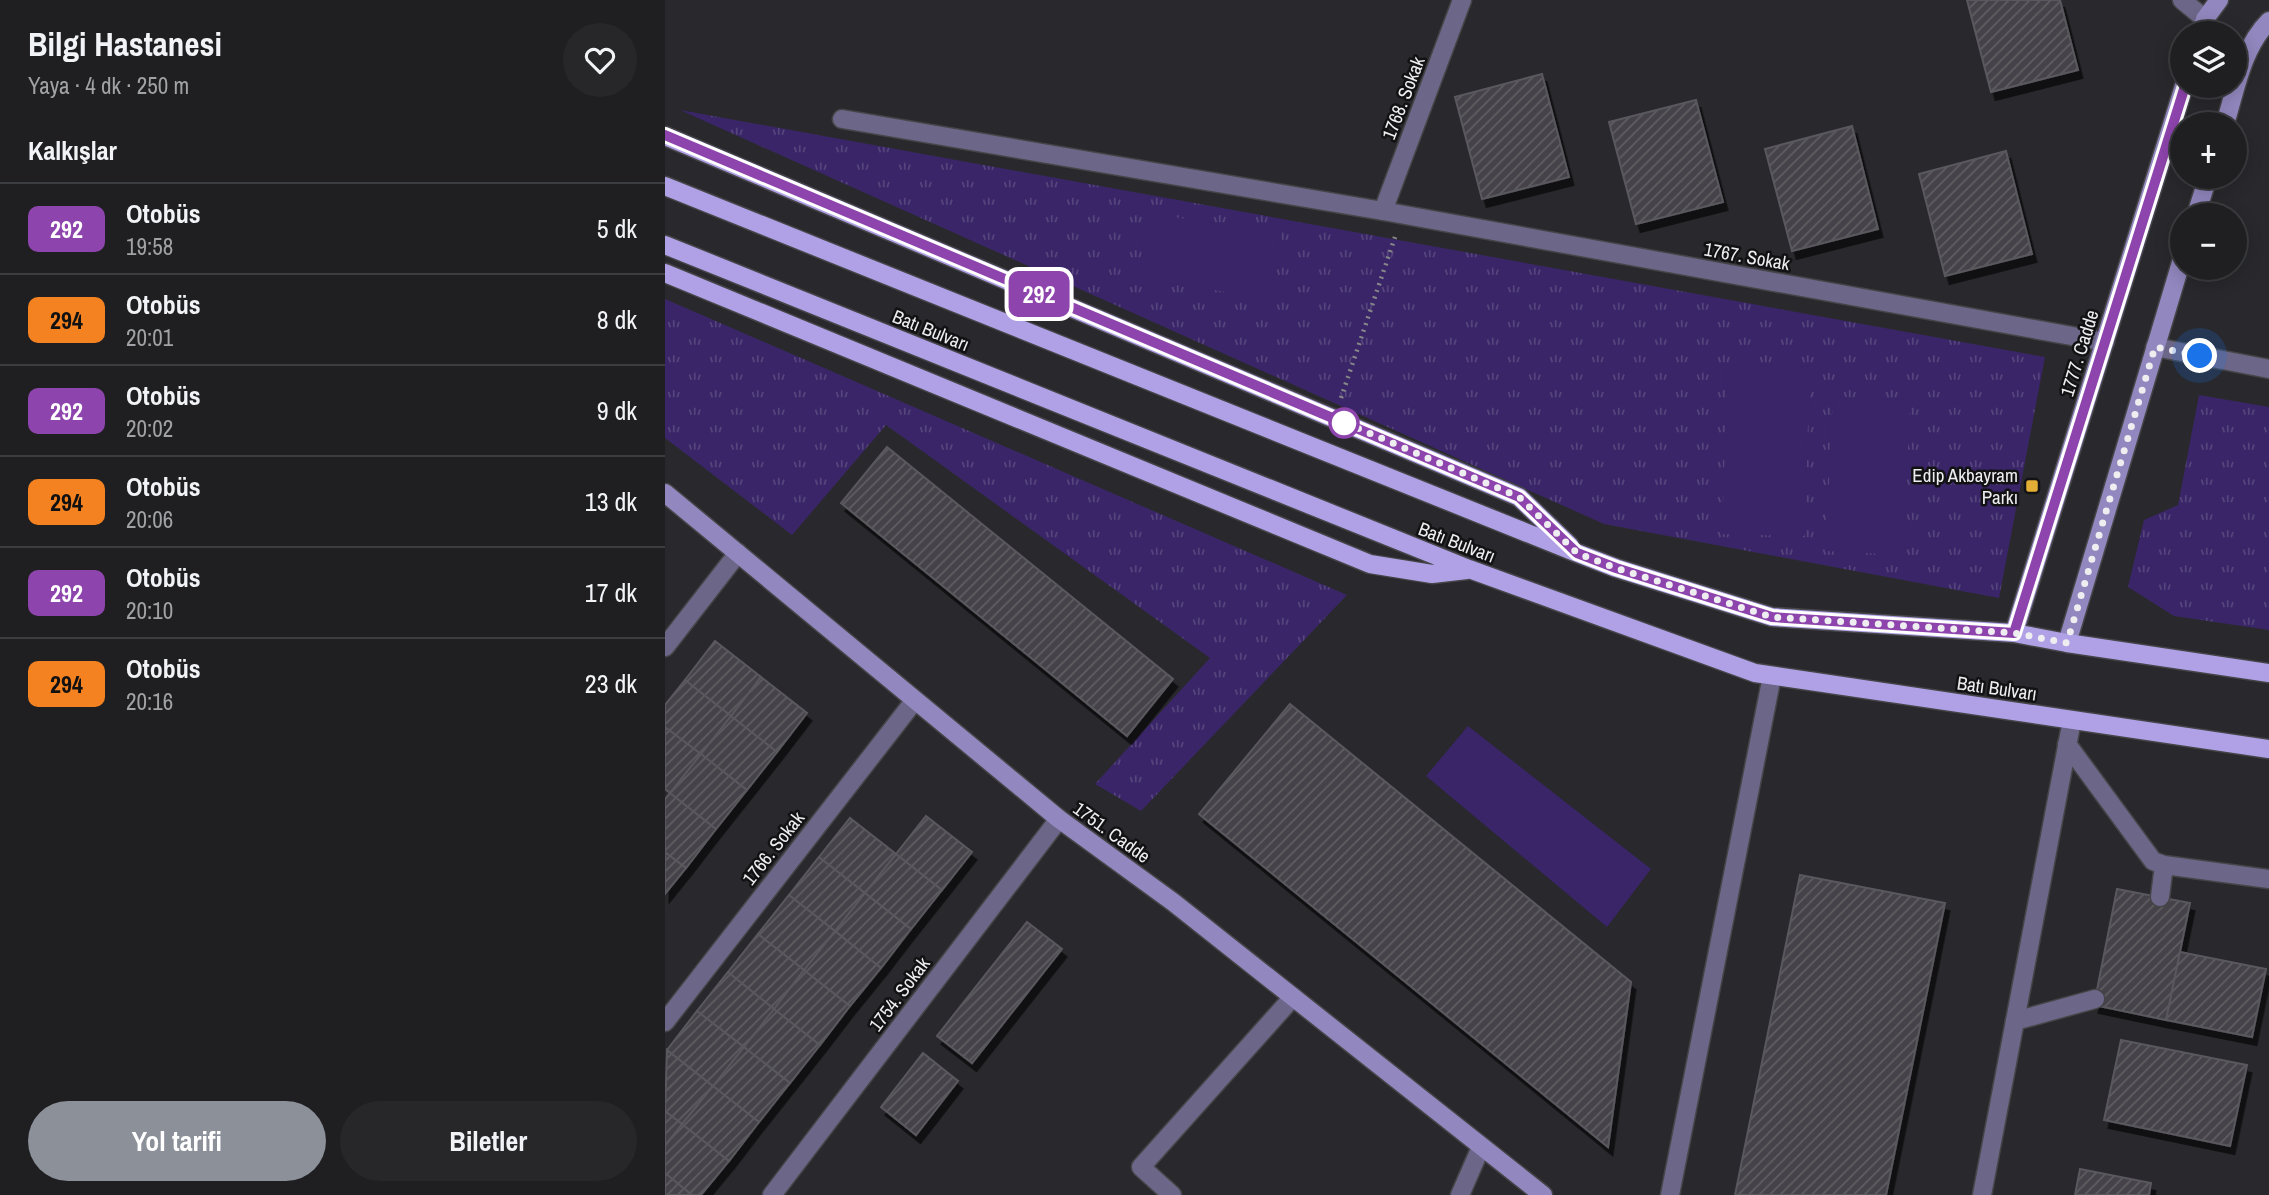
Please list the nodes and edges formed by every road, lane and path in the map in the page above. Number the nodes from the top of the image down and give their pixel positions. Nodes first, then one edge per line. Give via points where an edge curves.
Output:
1 (1462, 0) edge
2 (2182, 0) edge
3 (2219, 0) edge
4 (2199, 21) edge
5 (2206, 21) edge
6 (2269, 22) edge
7 (2181, 98) edge
8 (2229, 112) edge
9 (842, 119) dead end
10 (665, 135) edge
11 (665, 186) edge
12 (1383, 211) junction
13 (1402, 215) junction
14 (665, 245) edge
15 (665, 273) edge
16 (2176, 280) edge
17 (2105, 342) junction
18 (2155, 347) junction
19 (2269, 369) edge
20 (1334, 418) junction
21 (665, 493) edge
22 (738, 553) junction
23 (1577, 553) junction
24 (1469, 569) junction
25 (2014, 633) junction
26 (2067, 643) junction
27 (665, 647) edge
28 (2269, 673) edge
29 (1772, 676) junction
30 (915, 700) junction
31 (2072, 720) junction
32 (2067, 744) junction
33 (2269, 749) edge
34 (1059, 819) junction
35 (2164, 865) junction
36 (2269, 879) edge
37 (2160, 897) dead end
38 (1293, 997) junction
39 (2095, 999) dead end
40 (2015, 1021) junction
41 (665, 1022) edge
42 (1481, 1147) junction
43 (772, 1195) edge
44 (1171, 1195) edge
45 (1460, 1195) edge
46 (1543, 1195) edge
47 (1670, 1195) edge
48 (1982, 1195) edge

1 - 12 street, 1768. Sokak
2 - 4 street
3 - 5 main road
6 - 8 main road via 2247,54
7 - 17 main road, 1777. Cadde
9 - 12 street, 1767. Sokak
10 - 20 main road
11 - 23 main road, Batı Bulvarı
12 - 13 street, 1767. Sokak
13 - 17 street, 1767. Sokak
13 - 20 path
14 - 24 main road, Batı Bulvarı
15 - 24 main road via 1370,564 1432,575
16 - 18 main road
17 - 25 main road, 1777. Cadde
18 - 19 street
18 - 26 main road
20 - 23 main road via 1519,497
21 - 22 main road, 1751. Cadde
22 - 27 street
22 - 30 main road, 1751. Cadde
23 - 25 main road, Batı Bulvarı via 1772,617
24 - 29 main road, Batı Bulvarı
25 - 26 main road, Batı Bulvarı
26 - 28 main road, Batı Bulvarı
29 - 31 main road, Batı Bulvarı
29 - 47 street
30 - 34 main road, 1751. Cadde
30 - 41 street, 1766. Sokak
31 - 32 street
31 - 33 main road, Batı Bulvarı
32 - 35 street via 2142,849
32 - 40 street
34 - 38 main road, 1751. Cadde
34 - 43 street, 1754. Sokak
35 - 36 street
35 - 37 street
38 - 42 main road, 1751. Cadde
38 - 44 street via 1141,1167
39 - 40 street
40 - 48 street
42 - 45 street
42 - 46 main road, 1751. Cadde

